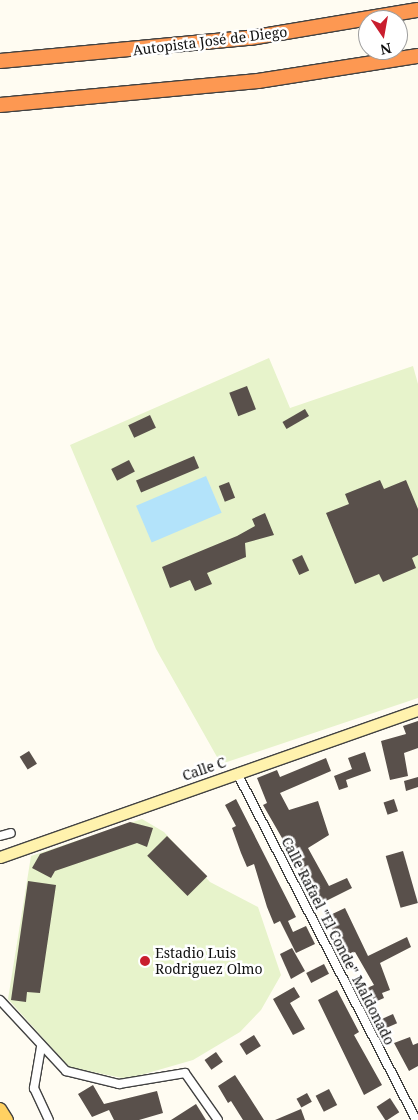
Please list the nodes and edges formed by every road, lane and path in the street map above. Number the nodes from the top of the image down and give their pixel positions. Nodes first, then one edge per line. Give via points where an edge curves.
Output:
1 (418, 10) edge
2 (418, 56) edge
3 (0, 61) edge
4 (0, 105) edge
5 (418, 710) edge
6 (237, 774) junction
7 (11, 833) dead end
8 (0, 836) edge
9 (0, 857) edge
10 (0, 1000) edge
11 (41, 1046) junction
12 (0, 1109) edge
13 (8, 1120) edge
14 (49, 1120) edge
15 (218, 1120) edge
16 (416, 1120) edge

1 - 3 highway, Autopista José de Diego via 250,38
2 - 4 highway via 131,95
5 - 6 street, Calle C
6 - 9 street, Calle C
6 - 16 street, Calle Rafael "El Conde" Maldonado
7 - 8 street
10 - 11 street
11 - 14 street via 34,1088
11 - 15 street via 66,1071 107,1083 185,1073
12 - 13 main road

